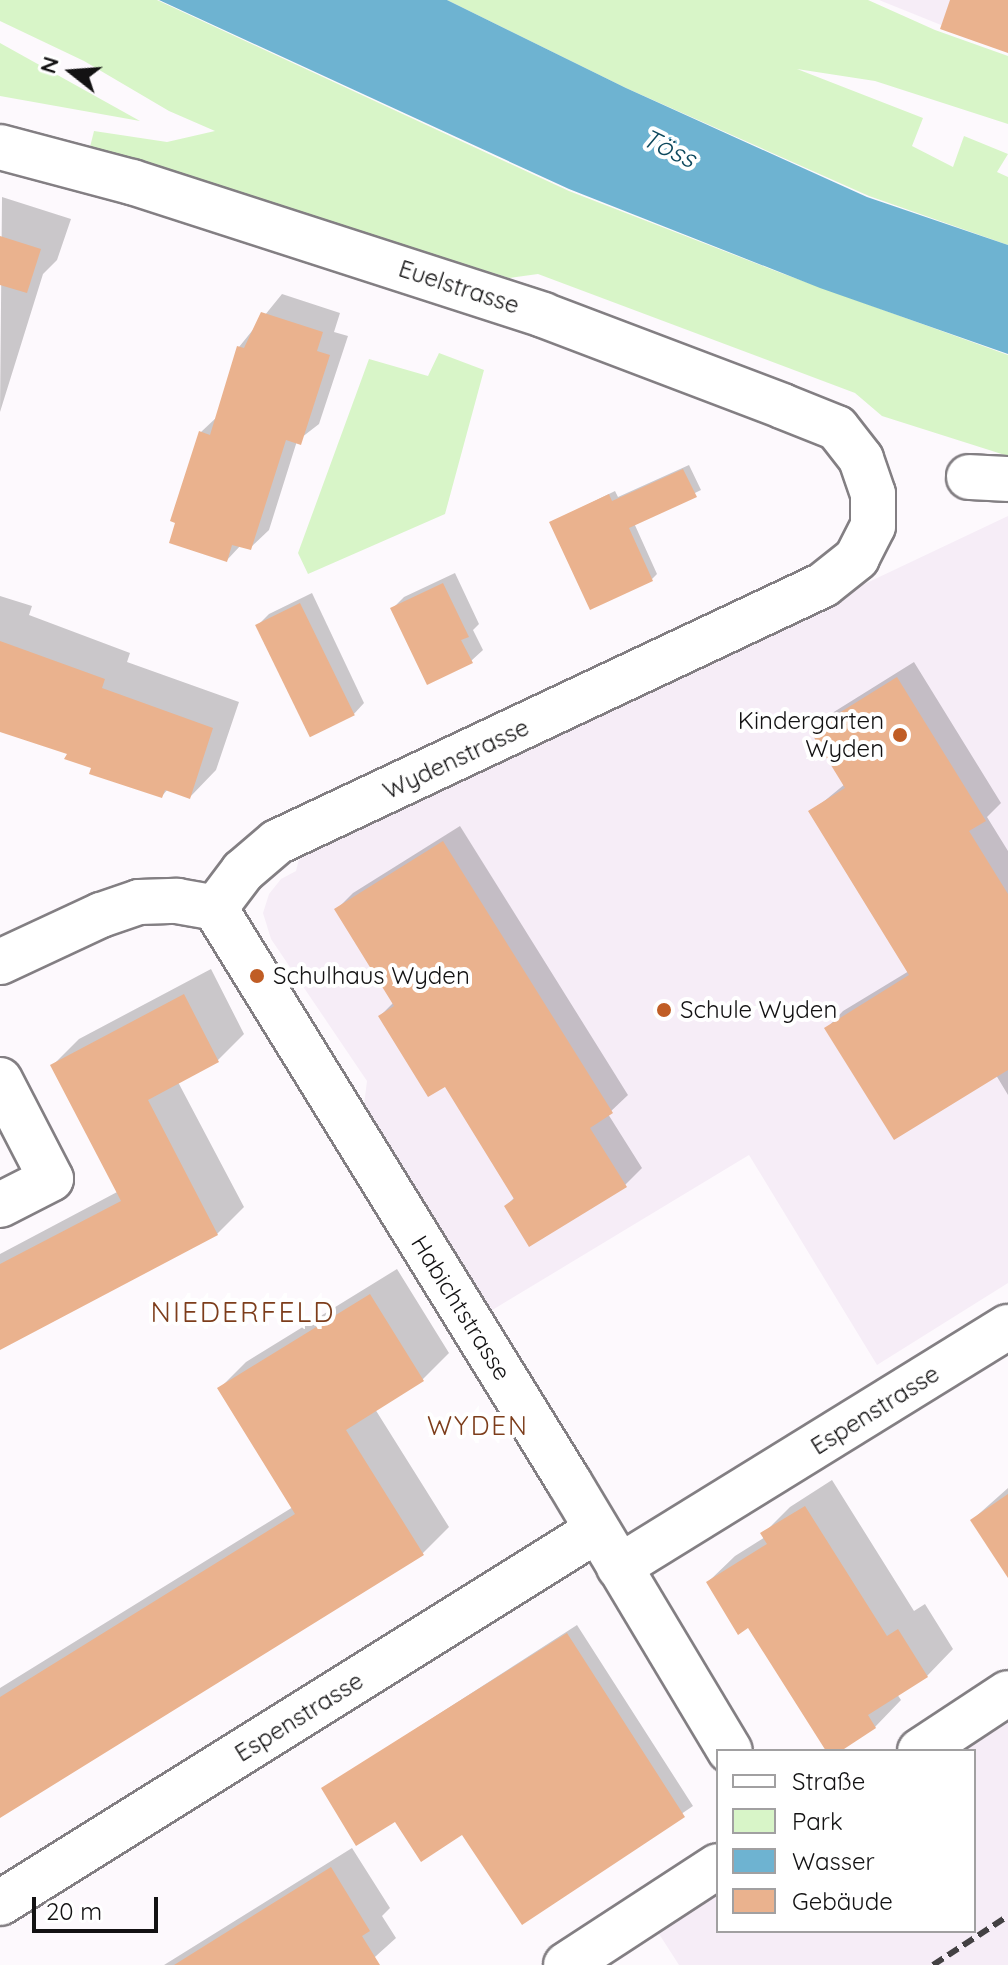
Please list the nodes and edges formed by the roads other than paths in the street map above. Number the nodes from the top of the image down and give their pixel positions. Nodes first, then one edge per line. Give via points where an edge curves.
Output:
1 (0, 147) edge
2 (873, 494) joint
3 (215, 908) junction
4 (0, 962) edge
5 (0, 1080) edge
6 (0, 1205) edge
7 (1008, 1327) edge
8 (608, 1549) junction
9 (1008, 1693) edge
10 (729, 1749) edge
11 (923, 1749) edge
12 (716, 1867) edge
13 (0, 1903) edge
14 (566, 1965) edge

1 - 2 street, Euelstrasse via 145,187 528,310 796,411 837,428 861,459
2 - 3 street, Wydenstrasse via 873,526 857,558 823,585 277,842 243,871
3 - 4 street via 139,902
3 - 8 street, Habichtstrasse
5 - 6 street via 51,1179
7 - 8 street, Espenstrasse
8 - 10 street, Habichtstrasse
8 - 13 street, Espenstrasse
9 - 11 street
12 - 14 street

